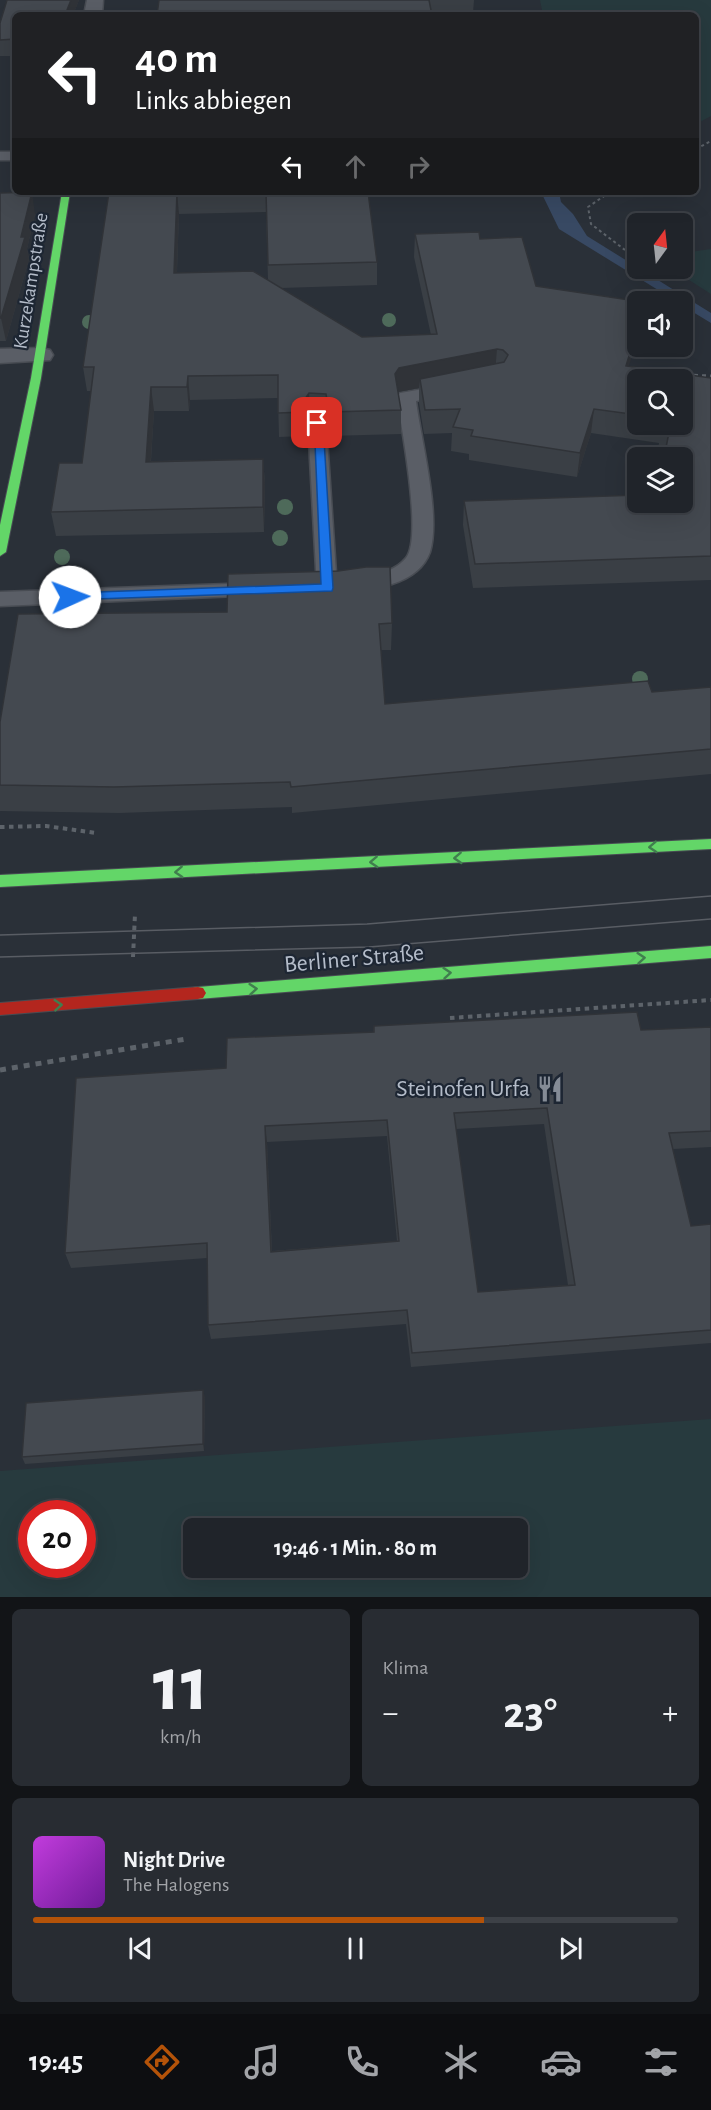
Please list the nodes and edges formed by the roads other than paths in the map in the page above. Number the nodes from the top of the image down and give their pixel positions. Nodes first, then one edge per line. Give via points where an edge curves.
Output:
1 (66, 195) edge
2 (41, 355) junction
3 (0, 356) edge
4 (472, 385) edge
5 (317, 423) edge
6 (2, 522) edge
7 (0, 552) edge
8 (327, 588) junction
9 (304, 589) edge
10 (281, 590) edge
11 (0, 600) edge
12 (711, 844) edge
13 (0, 881) edge
14 (711, 952) edge
15 (0, 1010) edge

1 - 2 main road, Kurzekampstraße
2 - 3 street
2 - 6 main road, Kurzekampstraße via 18,468
4 - 8 lane via 406,398 424,528 418,556 402,572 378,583
5 - 8 lane
6 - 7 main road, Kurzekampstraße
8 - 9 lane
10 - 11 lane
12 -> 13 main road
15 -> 14 main road, Berliner Straße

